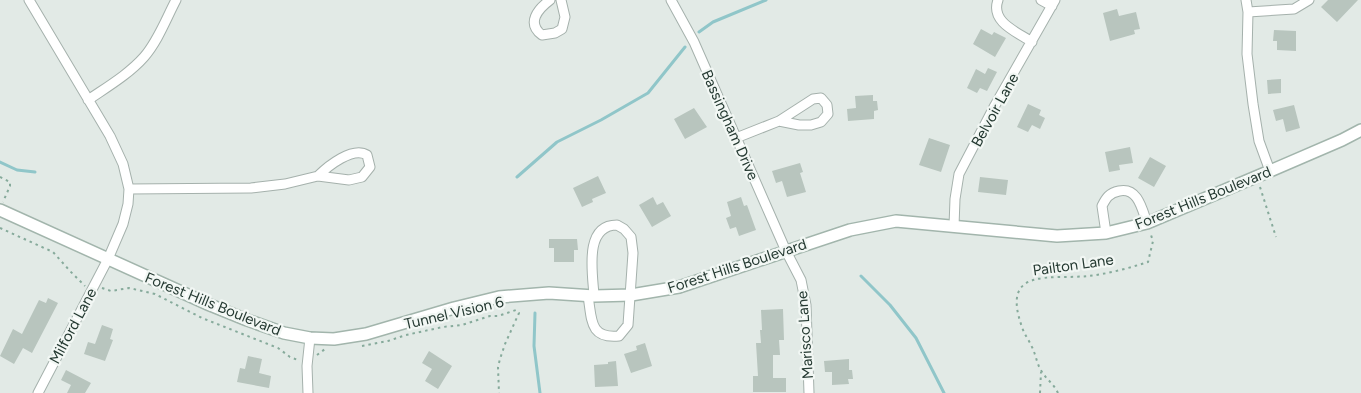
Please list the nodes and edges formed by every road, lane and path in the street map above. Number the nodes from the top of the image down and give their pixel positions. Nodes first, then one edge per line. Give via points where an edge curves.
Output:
1 (29, 0) edge
2 (176, 0) edge
3 (550, 0) edge
4 (560, 0) edge
5 (672, 0) edge
6 (998, 0) edge
7 (1041, 0) edge
8 (1246, 0) edge
9 (1309, 0) edge
10 (1053, 3) edge
11 (1248, 12) junction
12 (1032, 42) junction
13 (88, 100) junction
14 (779, 121) junction
15 (1361, 130) edge
16 (736, 138) junction
17 (1270, 172) junction
18 (318, 176) junction
19 (0, 177) edge
20 (1256, 177) junction
21 (129, 188) junction
22 (7, 192) dead end
23 (0, 210) edge
24 (1147, 223) junction
25 (954, 226) junction
26 (0, 228) edge
27 (1106, 233) junction
28 (1276, 237) dead end
29 (786, 251) junction
30 (108, 260) junction
31 (87, 287) dead end
32 (100, 287) dead end
33 (631, 295) junction
34 (591, 296) junction
35 (310, 338) junction
36 (355, 346) dead end
37 (332, 348) dead end
38 (312, 357) dead end
39 (301, 361) dead end
40 (1041, 372) junction
41 (38, 393) edge
42 (308, 393) edge
43 (499, 393) edge
44 (809, 393) edge
45 (1040, 393) edge
46 (1058, 393) edge

1 - 13 street
2 - 13 street via 159,36 144,58
3 - 4 street via 534,17 537,31 542,35 562,29 565,17
5 - 16 street, Bassingham Drive
6 - 12 street via 997,13 1002,22
7 - 10 street
8 - 11 street
9 - 11 street via 1294,9
10 - 12 street, Belvoir Lane
11 - 17 street via 1247,54 1253,104 1259,141
12 - 25 street, Belvoir Lane via 959,174
13 - 21 street via 110,136 123,164
14 - 14 street via 799,124 821,122 828,114 827,105 821,98 813,99
14 - 16 street
15 - 17 main road, Forest Hills Boulevard
16 - 29 street, Bassingham Drive
17 - 20 main road, Forest Hills Boulevard
18 - 18 street via 349,180 362,176 370,167 367,155 353,153 327,167
18 - 21 street via 251,188
19 - 22 path via 10,182
20 - 24 main road, Forest Hills Boulevard
20 - 28 path
21 - 30 street, Milford Lane via 123,224
23 - 30 main road, Forest Hills Boulevard
24 - 27 main road, Forest Hills Boulevard
24 - 27 street via 1138,198 1126,190 1118,191 1110,194 1102,206
24 - 40 path, Pailton Lane via 1153,241 1148,262 1089,276 1034,278 1018,292 1016,302 1022,327
25 - 27 main road, Forest Hills Boulevard via 1056,236
25 - 29 main road, Forest Hills Boulevard via 896,221 850,230
26 - 31 path via 53,252
29 - 33 main road, Forest Hills Boulevard via 679,287
29 - 44 street, Marisco Lane via 801,280 806,305
30 - 35 main road, Forest Hills Boulevard via 247,320
30 - 41 street, Milford Lane
32 - 39 path via 111,291 129,288 155,294
33 - 34 main road, Forest Hills Boulevard
33 - 34 street via 628,325 619,336 609,337 600,335 592,324
33 - 34 street via 631,237 614,225 604,228 592,249
34 - 35 main road, Forest Hills Boulevard via 549,293 499,297 366,334 334,339
35 - 42 street
36 - 43 path, Tunnel Vision 6 via 373,345 516,310 519,314 498,367
37 - 38 path
40 - 45 path, Pailton Lane
40 - 46 path, Pailton Lane

